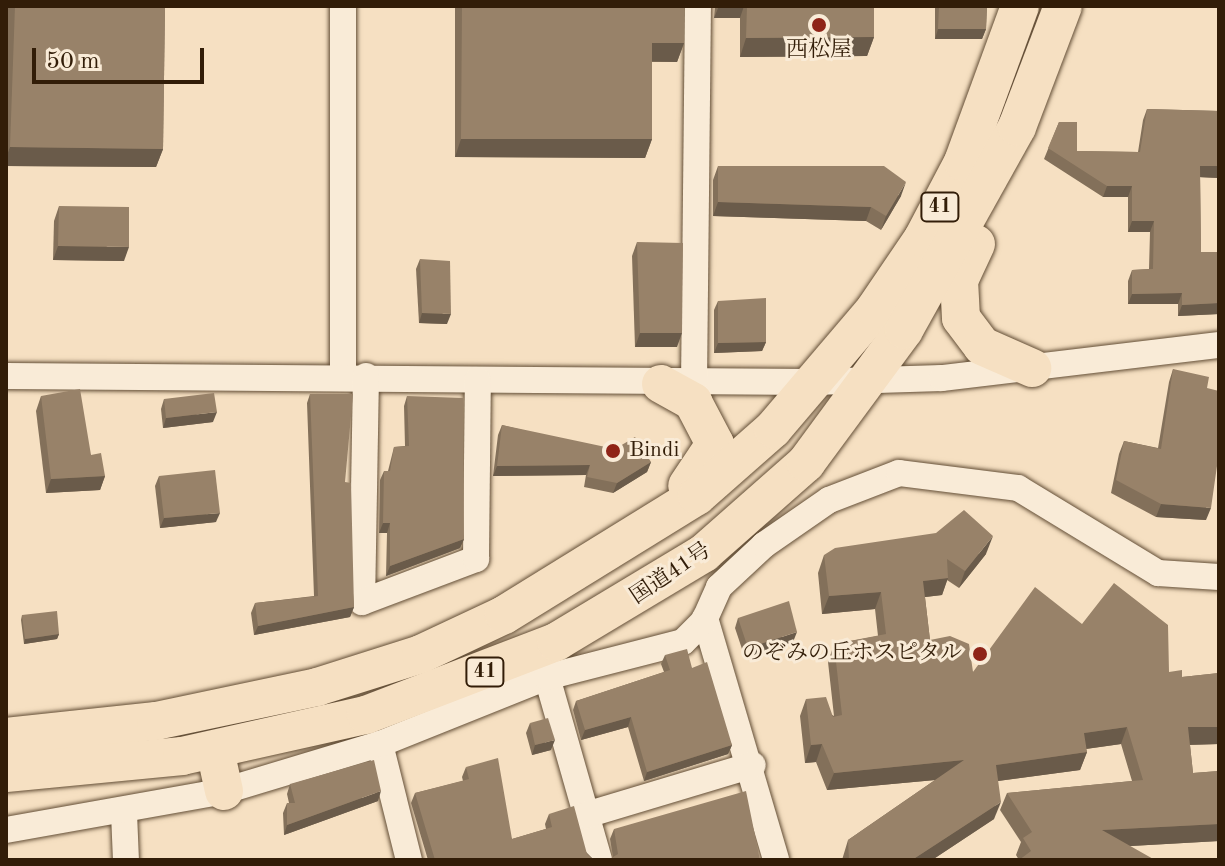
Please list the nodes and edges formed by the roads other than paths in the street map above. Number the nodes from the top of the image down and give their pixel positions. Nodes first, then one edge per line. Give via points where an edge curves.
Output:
1 (343, 6) edge
2 (698, 6) edge
3 (1020, 6) edge
4 (1063, 6) edge
5 (999, 162) junction
6 (1219, 345) edge
7 (1032, 368) junction
8 (6, 376) edge
9 (354, 376) junction
10 (478, 380) junction
11 (868, 380) junction
12 (813, 382) junction
13 (678, 384) junction
14 (611, 553) junction
15 (1219, 577) edge
16 (705, 618) junction
17 (547, 677) junction
18 (380, 744) junction
19 (215, 750) junction
20 (7, 755) edge
21 (753, 765) junction
22 (224, 791) junction
23 (124, 813) junction
24 (586, 815) junction
25 (6, 830) edge
26 (126, 860) edge
27 (409, 860) edge
28 (599, 860) edge
29 (776, 860) edge

1 - 9 street
2 - 13 street
3 - 12 highway, 国道41号 / 41 via 963,162 923,238
4 - 5 highway, 国道41号 / 41 via 1035,89
5 - 7 highway via 994,205 959,280 961,318 982,346
5 - 11 highway, 国道41号 / 41 via 929,291
6 - 7 street
7 - 11 street
8 - 9 street
9 - 10 street
9 - 10 street via 362,602 476,559
10 - 13 street
11 - 12 street
11 - 19 highway, 国道41号 / 41 via 806,463 756,511 628,603 453,686
12 - 13 street
12 - 14 highway, 国道41号 / 41 via 773,429 697,496
13 - 14 highway via 707,418 715,444 710,460
14 - 20 highway, 国道41号 / 41 via 421,654 317,687
15 - 16 street via 1158,573 1018,488 899,473 829,500 764,545 719,587
16 - 17 street via 683,642
16 - 21 street
17 - 18 street
17 - 24 street
18 - 22 street
18 - 27 street
19 - 20 highway, 国道41号 / 41
19 - 22 highway
21 - 24 street
21 - 29 street
22 - 23 street
23 - 25 street
23 - 26 street
24 - 28 street

